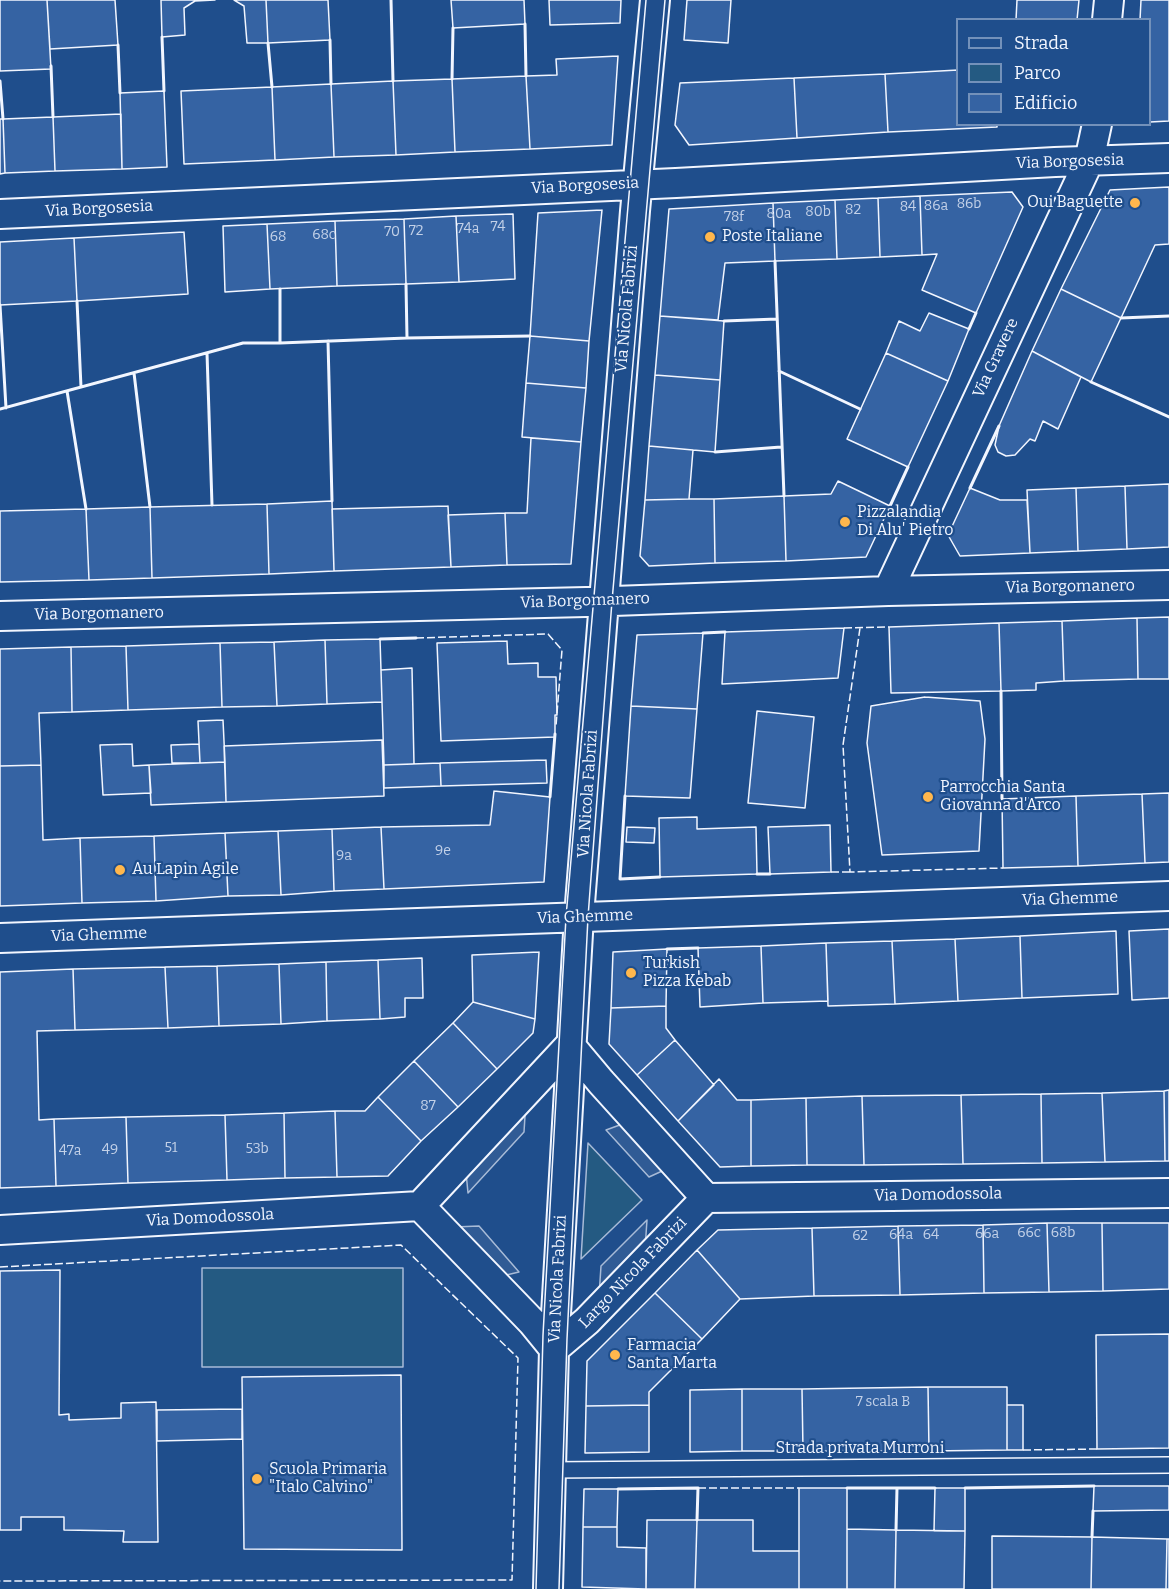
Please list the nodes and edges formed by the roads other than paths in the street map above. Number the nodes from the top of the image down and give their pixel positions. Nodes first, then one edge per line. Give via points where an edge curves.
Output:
1 (655, 0) edge
2 (1109, 0) edge
3 (1107, 18) edge
4 (1097, 126) edge
5 (1169, 158) edge
6 (1089, 161) junction
7 (638, 184) junction
8 (0, 214) edge
9 (1169, 585) edge
10 (888, 591) junction
11 (603, 601) junction
12 (0, 616) edge
13 (1169, 896) edge
14 (579, 916) junction
15 (0, 938) edge
16 (570, 1045) junction
17 (1169, 1193) edge
18 (706, 1198) junction
19 (420, 1206) junction
20 (0, 1230) edge
21 (554, 1350) junction
22 (1169, 1465) edge
23 (551, 1470) junction
24 (548, 1589) edge

1 - 7 street, Via Nicola Fabrizi
2 - 3 street
4 - 6 street, Via Gravere
5 - 6 street, Via Borgosesia
6 - 7 street, Via Borgosesia
6 - 10 street, Via Gravere
7 - 8 street, Via Borgosesia
7 - 11 street, Via Nicola Fabrizi
9 - 10 street, Via Borgomanero
10 - 11 street, Via Borgomanero
11 - 12 street, Via Borgomanero
11 - 14 street, Via Nicola Fabrizi
13 - 14 street, Via Ghemme
14 - 15 street, Via Ghemme
14 - 16 street, Via Nicola Fabrizi
16 - 18 street
16 - 19 street
16 - 21 street, Via Nicola Fabrizi
17 - 18 street, Via Domodossola
18 - 21 street, Largo Nicola Fabrizi
19 - 20 street, Via Domodossola
19 - 21 street via 526,1315
21 - 23 street, Via Nicola Fabrizi
22 - 23 lane, Strada privata Murroni
23 - 24 street, Via Nicola Fabrizi

